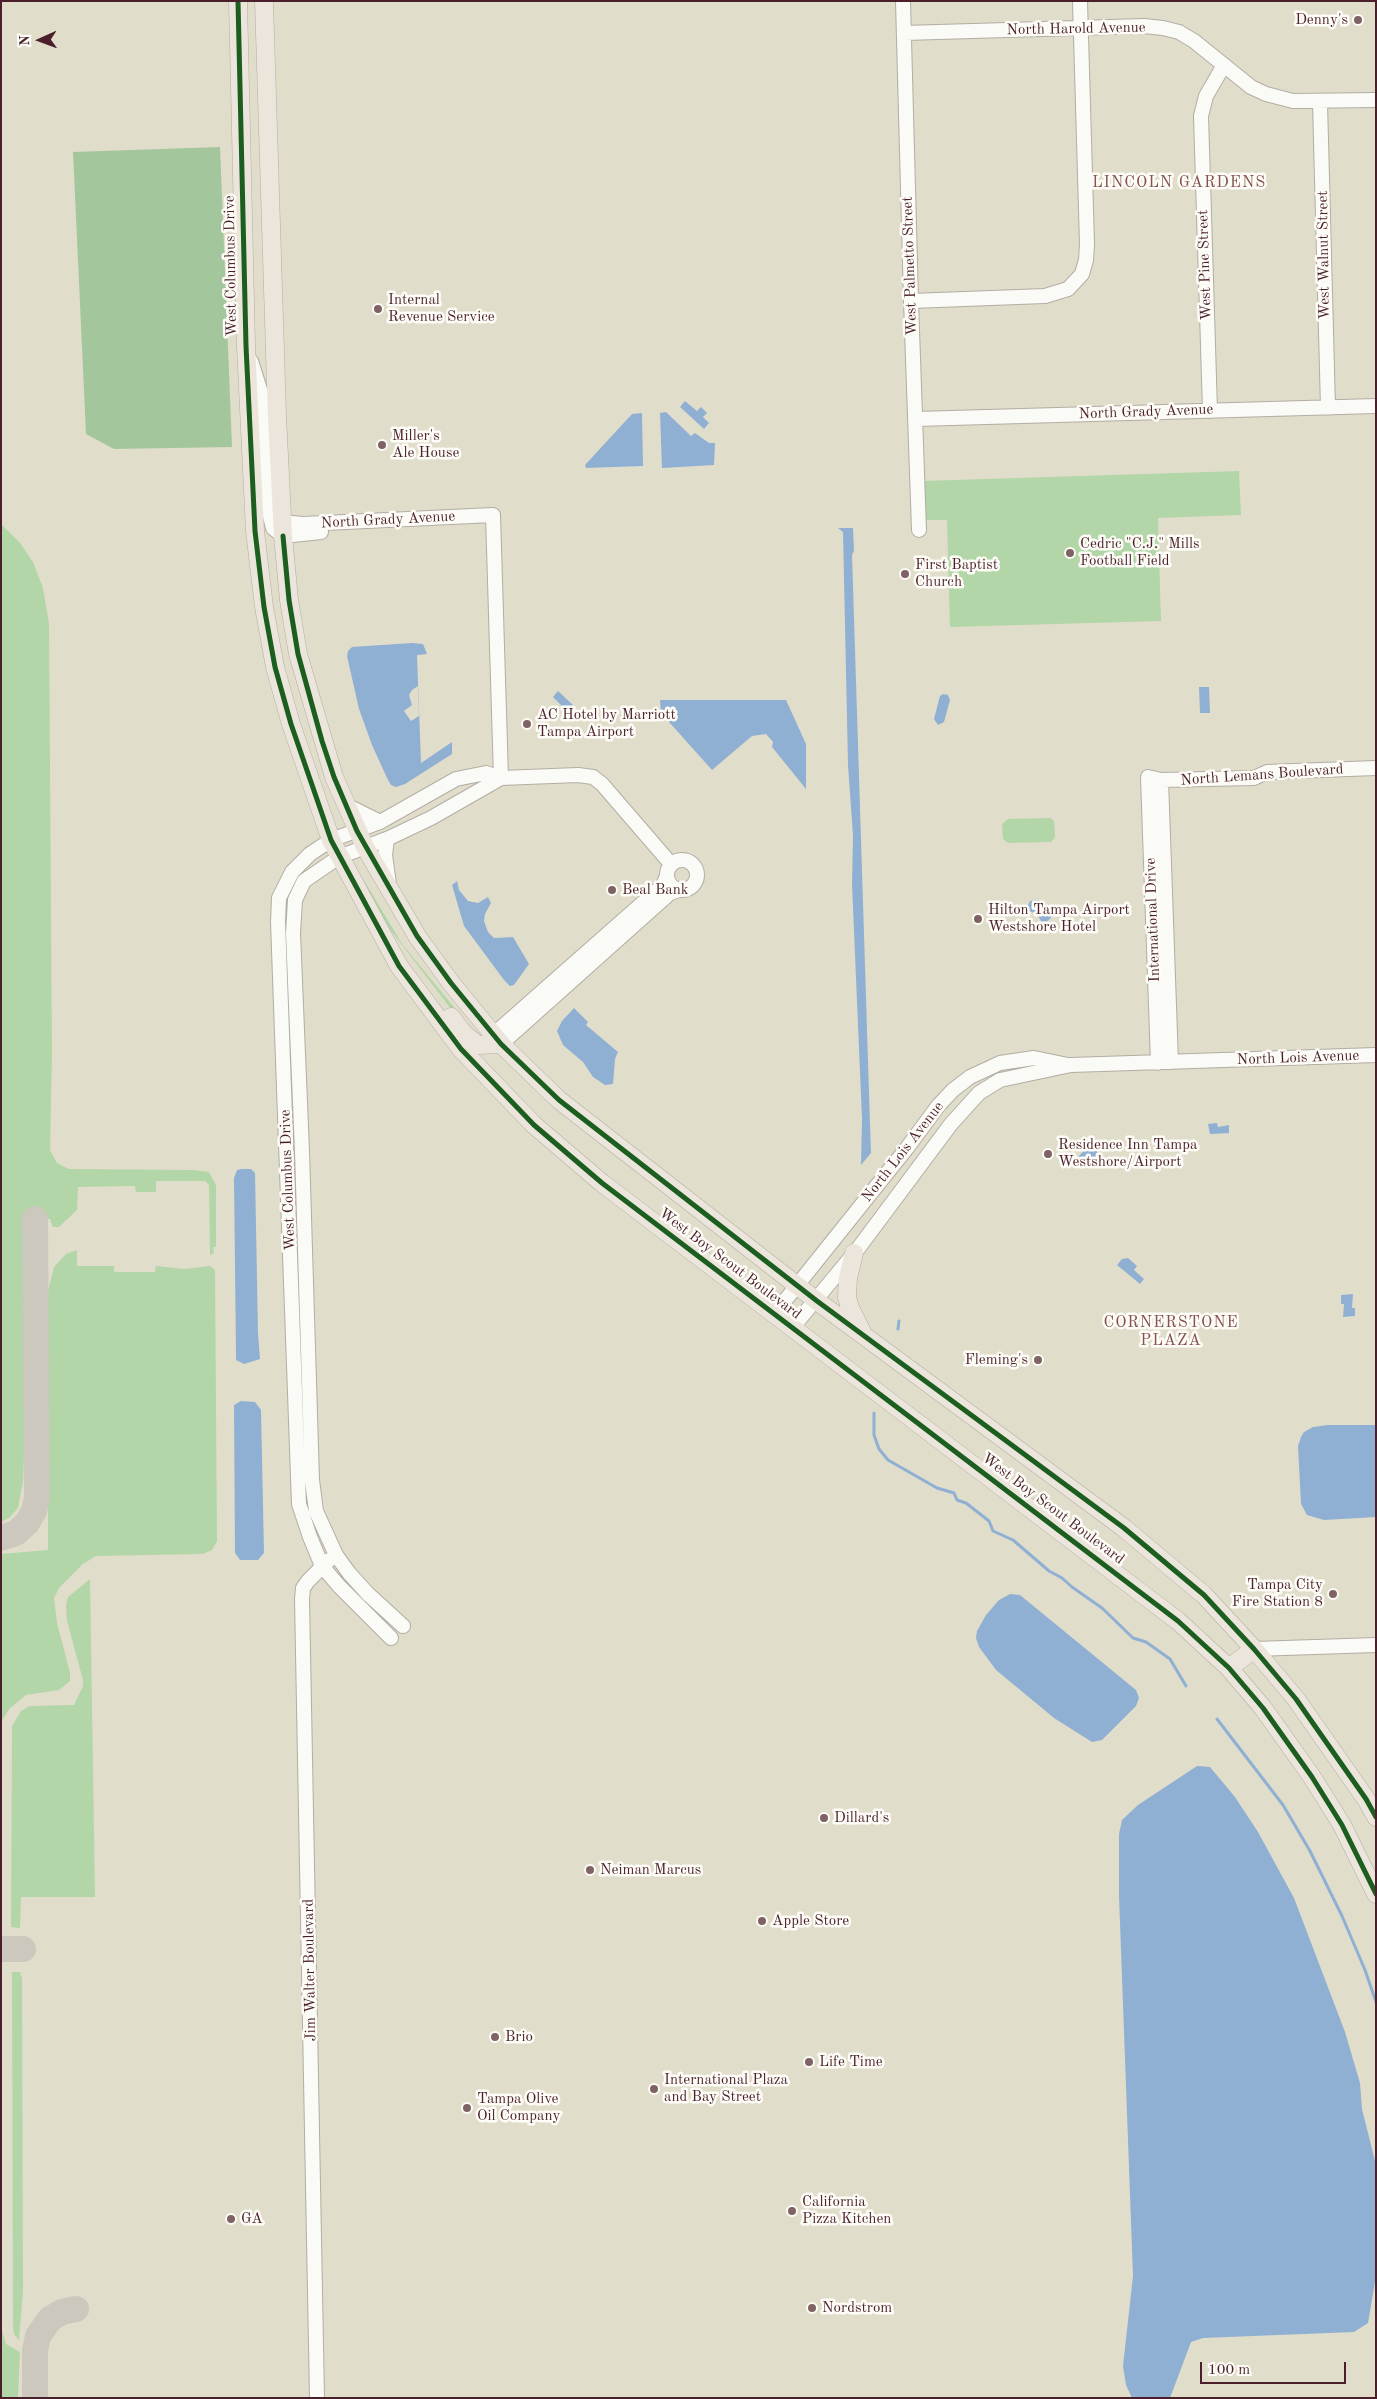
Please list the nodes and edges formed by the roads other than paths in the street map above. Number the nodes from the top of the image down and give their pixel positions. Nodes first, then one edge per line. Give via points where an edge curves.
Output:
1 (238, 1) edge
2 (264, 1) edge
3 (903, 1) edge
4 (1080, 1) edge
5 (1081, 28) junction
6 (904, 33) junction
7 (1224, 65) junction
8 (1376, 100) edge
9 (1320, 102) junction
10 (911, 301) junction
11 (246, 346) junction
12 (1376, 406) edge
13 (1328, 408) junction
14 (1210, 411) junction
15 (916, 419) junction
16 (282, 529) junction
17 (919, 530) dead end
18 (255, 531) joint
19 (1376, 768) edge
20 (502, 778) junction
21 (1154, 779) joint
22 (346, 805) junction
23 (380, 822) junction
24 (357, 831) junction
25 (387, 839) junction
26 (331, 840) junction
27 (365, 847) junction
28 (338, 857) junction
29 (669, 870) junction
30 (390, 890) junction
31 (679, 890) junction
32 (383, 938) junction
33 (583, 954) junction
34 (598, 957) junction
35 (498, 1039) junction
36 (1376, 1055) edge
37 (1165, 1062) junction
38 (1071, 1065) junction
39 (854, 1253) junction
40 (797, 1285) junction
41 (817, 1301) junction
42 (775, 1313) junction
43 (793, 1327) junction
44 (865, 1337) junction
45 (336, 1555) junction
46 (322, 1566) junction
47 (403, 1626) dead end
48 (391, 1638) dead end
49 (1376, 1645) edge
50 (1254, 1649) junction
51 (1229, 1668) junction
52 (1376, 1817) edge
53 (1376, 1894) edge
54 (317, 2398) edge

1 - 11 main road, West Columbus Drive
2 - 16 main road
3 - 6 street, West Palmetto Street
4 - 5 street
5 - 6 street, North Harold Avenue
5 - 7 street, North Harold Avenue via 1144,26 1179,32
5 - 10 street via 1087,244 1082,274 1068,289 1045,296
6 - 10 street, West Palmetto Street
7 - 9 street, North Harold Avenue via 1251,87 1266,94 1293,101
7 - 14 street, West Pine Street via 1206,96 1201,116
8 - 9 street, North Harold Avenue
9 - 13 street, West Walnut Street
10 - 15 street, West Palmetto Street
11 - 16 street via 262,396 270,521 272,528
11 - 18 main road, West Columbus Drive
12 - 13 street, North Grady Avenue
13 - 14 street, North Grady Avenue
14 - 15 street, North Grady Avenue
15 - 17 street, West Palmetto Street
16 - 20 street, North Grady Avenue via 378,526 419,519 493,514
16 - 22 main road, West Boy Scout Boulevard via 298,654 322,740
18 - 26 main road, West Boy Scout Boulevard via 275,666 304,766
19 - 21 street, North Lemans Boulevard via 1267,772 1254,778
20 - 23 street, West Columbus Drive via 486,773 456,779
20 - 25 street, West Columbus Drive
20 - 29 street, West Columbus Drive via 593,777 602,784
21 - 37 street, International Drive
22 - 23 street
22 - 24 main road, West Boy Scout Boulevard
23 - 24 street, West Columbus Drive
24 - 26 street, West Columbus Drive
24 - 27 main road, West Boy Scout Boulevard
25 - 27 street, West Columbus Drive
25 - 30 street via 385,855
26 - 28 main road, West Boy Scout Boulevard
26 - 46 street, West Columbus Drive via 292,872 279,898 278,922 297,1480 299,1504
27 - 28 street, West Columbus Drive
27 - 30 main road, West Boy Scout Boulevard
28 - 32 main road, West Boy Scout Boulevard
28 - 45 street, West Columbus Drive via 304,881 295,900 293,933 312,1480 316,1511
29 - 31 street via 671,885
29 - 31 street via 676,860 687,860 698,871 694,886
29 - 33 street via 663,885
30 - 35 main road, West Boy Scout Boulevard via 434,960
31 - 34 street via 670,893
32 - 35 main road via 402,951 464,1034 478,1045
32 - 42 main road, West Boy Scout Boulevard via 399,966 461,1049 534,1125 602,1183
33 - 34 street
33 - 35 street
34 - 35 street
35 - 40 main road, West Boy Scout Boulevard via 559,1100
36 - 37 street, North Lois Avenue
37 - 38 street, North Lois Avenue
38 - 39 street, North Lois Avenue via 1000,1080 980,1093 952,1124
38 - 40 street, North Lois Avenue via 1034,1058 1000,1063 970,1077 953,1090
39 - 41 street, North Lois Avenue
39 - 44 main road via 847,1297
40 - 41 main road, West Boy Scout Boulevard
40 - 42 street, North Lois Avenue
41 - 43 street, North Lois Avenue
41 - 44 main road, West Boy Scout Boulevard
42 - 43 main road, West Boy Scout Boulevard
43 - 51 main road, West Boy Scout Boulevard via 1178,1621
44 - 50 main road, West Boy Scout Boulevard via 1124,1528 1204,1595
45 - 46 street, Jim Walter Boulevard
45 - 47 street, West Columbus Drive via 368,1594
46 - 48 street, West Columbus Drive
46 - 54 street, Jim Walter Boulevard via 303,1588 302,1599
49 - 50 street
50 - 51 main road
50 - 52 main road, West Boy Scout Boulevard via 1301,1706
51 - 53 main road, West Boy Scout Boulevard via 1264,1708 1312,1777 1342,1825

